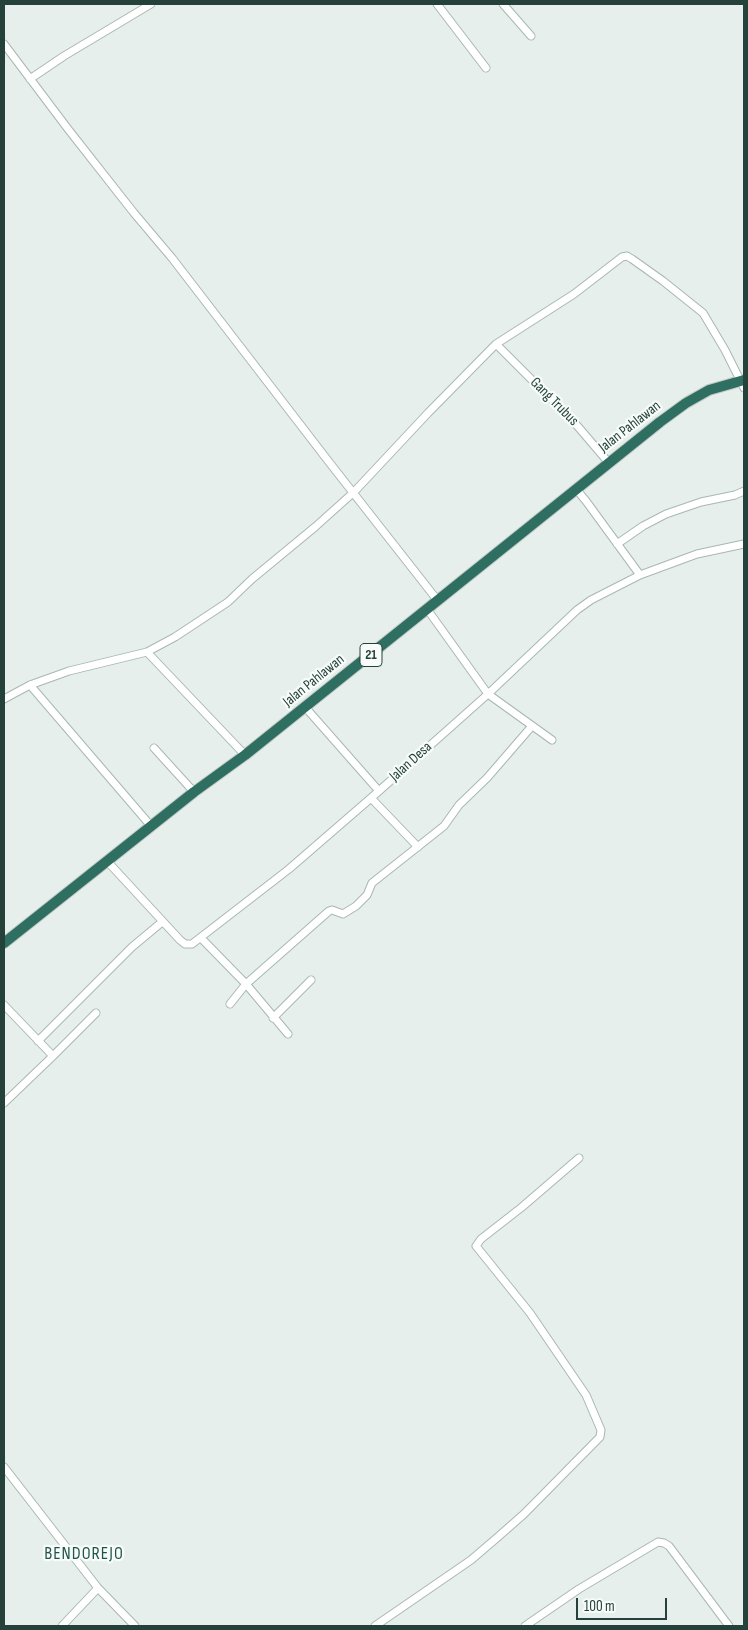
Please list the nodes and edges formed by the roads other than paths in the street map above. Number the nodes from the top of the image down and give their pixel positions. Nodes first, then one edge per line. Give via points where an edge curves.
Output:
1 (151, 4) edge
2 (437, 4) edge
3 (503, 4) edge
4 (531, 36) dead end
5 (4, 44) edge
6 (486, 68) dead end
7 (30, 79) junction
8 (496, 344) junction
9 (743, 382) edge
10 (608, 463) junction
11 (576, 489) junction
12 (744, 491) edge
13 (354, 492) junction
14 (617, 544) junction
15 (744, 544) edge
16 (640, 575) junction
17 (438, 601) junction
18 (427, 609) junction
19 (147, 652) junction
20 (30, 685) junction
21 (488, 694) junction
22 (4, 699) edge
23 (305, 707) junction
24 (532, 726) junction
25 (552, 740) dead end
26 (154, 748) dead end
27 (245, 755) junction
28 (379, 791) junction
29 (194, 792) junction
30 (370, 798) junction
31 (151, 826) junction
32 (418, 847) junction
33 (107, 861) junction
34 (162, 922) junction
35 (201, 938) junction
36 (4, 943) edge
37 (311, 980) dead end
38 (246, 984) junction
39 (230, 1004) dead end
40 (4, 1005) edge
41 (96, 1013) dead end
42 (273, 1018) junction
43 (288, 1034) dead end
44 (38, 1041) junction
45 (53, 1056) junction
46 (4, 1103) edge
47 (579, 1158) dead end
48 (4, 1467) edge
49 (98, 1588) junction
50 (62, 1626) edge
51 (135, 1626) edge
52 (375, 1626) edge
53 (525, 1626) edge
54 (729, 1626) edge

1 - 7 street
2 - 6 street
3 - 4 street
5 - 7 street
7 - 13 street
8 - 9 street via 574,294 614,261 627,256 703,313
8 - 10 street, Gang Trubus via 574,422
8 - 13 street
9 - 10 highway, Jalan Pahlawan / 21 via 709,390 686,403
10 - 11 highway, Jalan Pahlawan / 21
11 - 14 street
11 - 17 highway, Jalan Pahlawan / 21
12 - 14 street via 666,514
13 - 17 street
13 - 19 street via 228,602
14 - 16 street
15 - 16 street, Jalan Desa via 697,554
16 - 21 street, Jalan Desa via 577,610
17 - 18 highway, Jalan Pahlawan / 21
18 - 21 street
18 - 23 highway, Jalan Pahlawan / 21
19 - 20 street via 68,671
19 - 27 street
20 - 22 street
20 - 31 street
21 - 24 street
21 - 28 street, Jalan Desa
23 - 27 highway, Jalan Pahlawan / 21
23 - 28 street
24 - 25 street
24 - 32 street via 459,805 447,823
26 - 29 street
27 - 29 highway, Jalan Pahlawan / 21
28 - 30 street, Jalan Desa
29 - 31 highway, Jalan Pahlawan / 21
30 - 32 street
30 - 35 street, Jalan Desa via 289,869
31 - 33 highway, Jalan Pahlawan / 21
32 - 38 street via 372,883 368,895 356,906 344,914 329,912
33 - 34 street
33 - 36 highway, Jalan Pahlawan / 21
34 - 35 street via 185,944
34 - 44 street via 83,994
35 - 38 street
37 - 42 street
38 - 39 street
38 - 42 street
40 - 44 street
41 - 45 street
42 - 43 street
44 - 45 street
45 - 46 street
47 - 52 street via 476,1246 530,1313 586,1395 601,1430 600,1437 472,1560
48 - 49 street
49 - 50 street
49 - 51 street
53 - 54 street via 658,1542 669,1546

